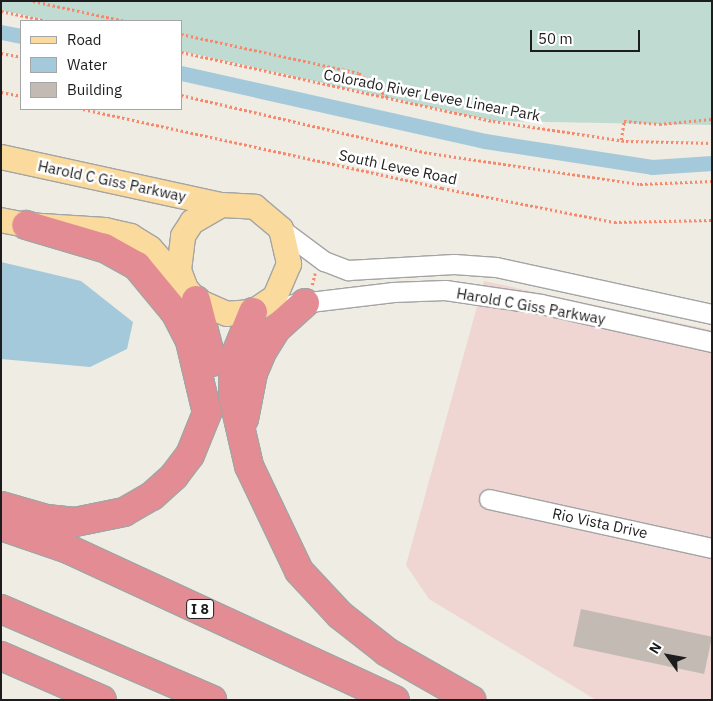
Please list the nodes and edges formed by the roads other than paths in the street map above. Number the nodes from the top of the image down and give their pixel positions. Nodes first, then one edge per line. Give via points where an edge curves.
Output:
1 (1, 157) edge
2 (222, 204) junction
3 (13, 222) edge
4 (281, 229) junction
5 (191, 293) junction
6 (309, 295) junction
7 (256, 310) junction
8 (712, 314) edge
9 (712, 342) edge
10 (207, 413) junction
11 (242, 433) junction
12 (489, 499) dead end
13 (1, 506) edge
14 (1, 526) edge
15 (712, 548) edge
16 (1, 609) edge
17 (1, 656) edge
18 (102, 700) edge
19 (212, 700) edge
20 (395, 700) edge
21 (471, 700) edge

1 - 2 main road, Harold C Giss Parkway
2 - 4 main road, Harold C Giss Parkway via 255,208
2 - 5 main road, Harold C Giss Parkway via 192,222 183,236 179,270
3 - 5 main road, Harold C Giss Parkway via 105,230 131,236 150,248
3 - 10 highway via 104,248 137,266 174,312 190,341
4 - 7 main road via 289,264 274,297
4 - 8 street, Harold C Giss Parkway via 324,261 348,270 454,264 496,267
5 - 7 main road, Harold C Giss Parkway via 227,314
5 - 10 highway via 211,356 214,384
6 - 7 street, Harold C Giss Parkway
6 - 9 street, Harold C Giss Parkway via 393,292 485,294
6 - 11 highway via 276,329 263,350 253,373
7 - 11 highway via 232,370 232,396
10 - 13 highway via 190,455 174,476 152,496 124,512 75,522 46,519
11 - 21 highway via 260,494 299,571 340,615 387,652
12 - 15 street, Rio Vista Drive
14 - 20 highway, I 8 via 68,549
16 - 19 highway
17 - 18 highway

